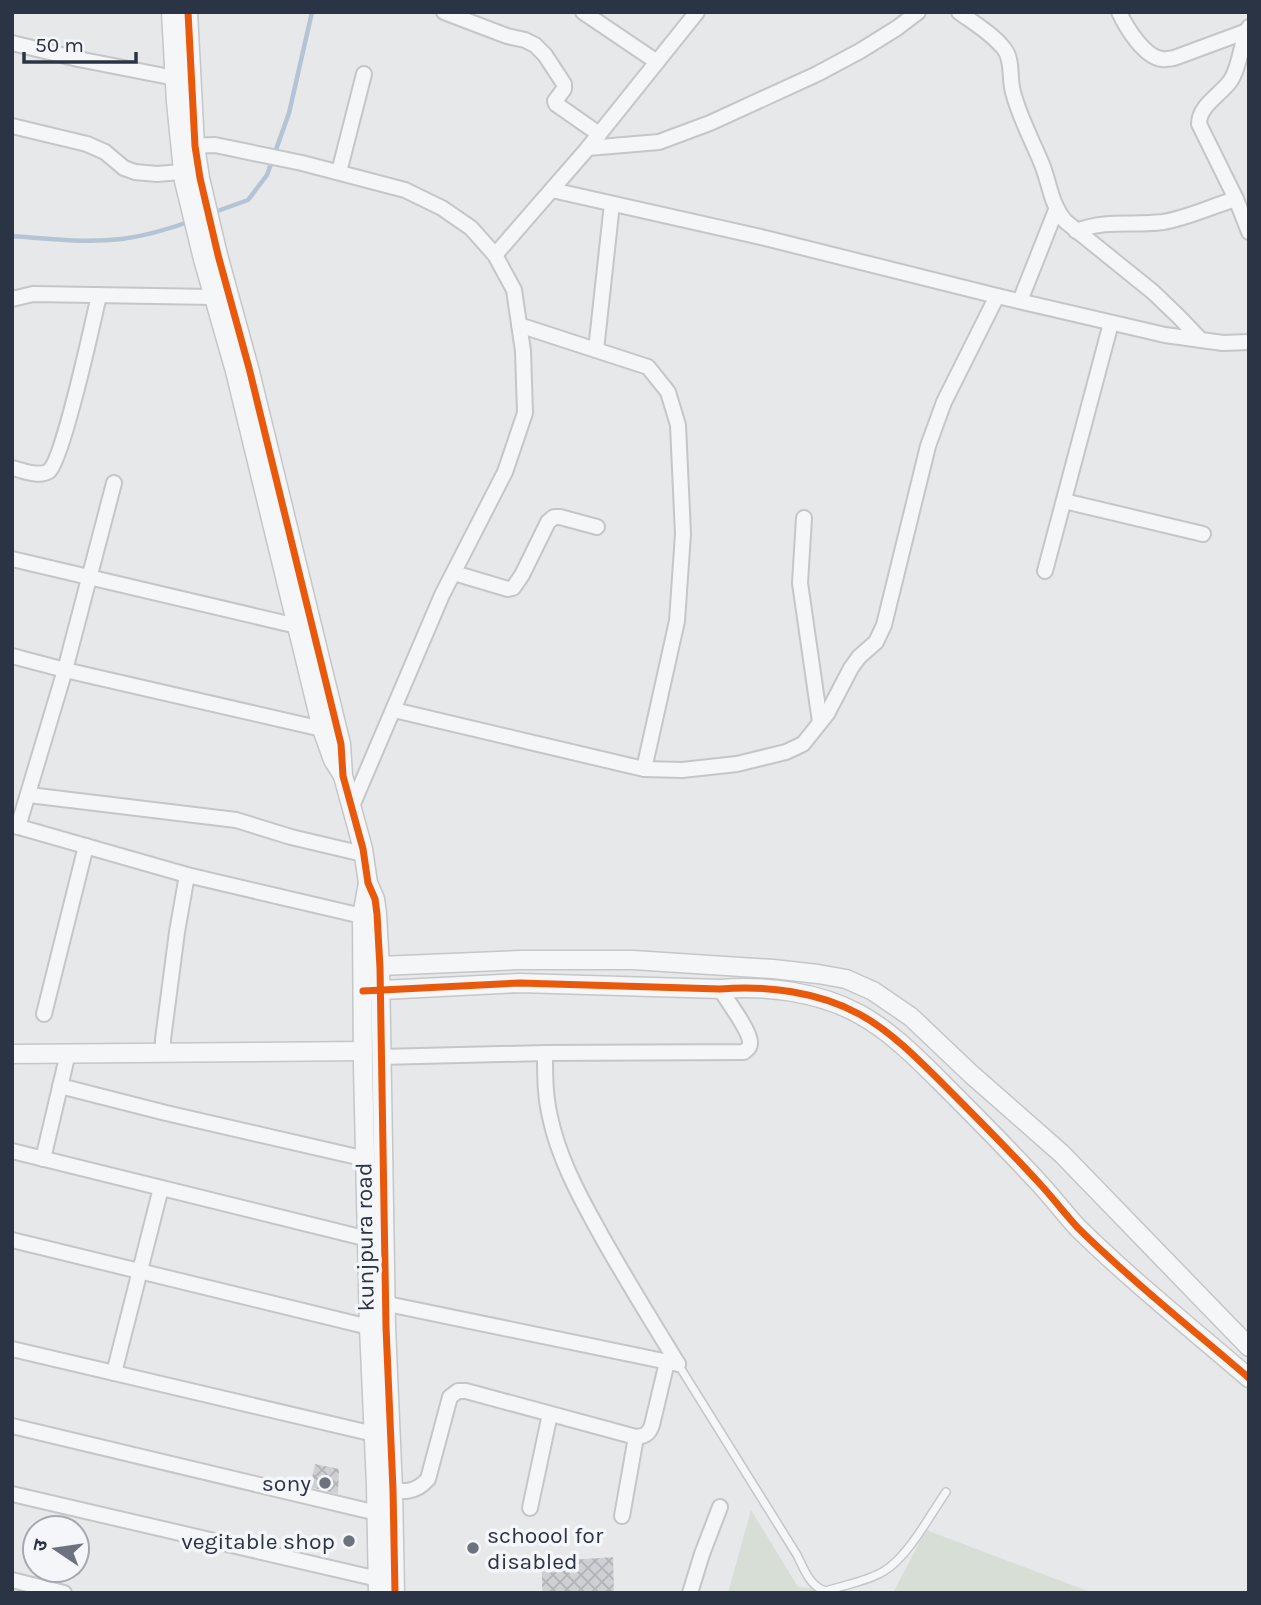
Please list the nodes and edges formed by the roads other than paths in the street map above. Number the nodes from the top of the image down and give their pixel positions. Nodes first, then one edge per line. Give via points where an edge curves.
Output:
1 (171, 12) edge
2 (188, 12) edge
3 (444, 12) edge
4 (583, 12) edge
5 (697, 12) edge
6 (918, 12) edge
7 (959, 12) edge
8 (1119, 12) edge
9 (1248, 29) edge
10 (12, 43) edge
11 (657, 62) junction
12 (364, 74) dead end
13 (175, 78) junction
14 (12, 126) edge
15 (599, 134) junction
16 (188, 146) junction
17 (588, 148) junction
18 (339, 172) junction
19 (192, 175) junction
20 (552, 190) junction
21 (1236, 199) junction
22 (612, 204) junction
23 (1056, 210) junction
24 (1076, 231) junction
25 (1249, 232) edge
26 (495, 255) junction
27 (210, 257) junction
28 (99, 295) junction
29 (997, 296) junction
30 (214, 297) junction
31 (12, 299) edge
32 (1020, 301) junction
33 (1111, 323) junction
34 (519, 326) junction
35 (1201, 340) junction
36 (1249, 342) edge
37 (596, 350) junction
38 (12, 468) edge
39 (114, 484) dead end
40 (1064, 501) junction
41 (804, 518) dead end
42 (597, 527) dead end
43 (1203, 534) dead end
44 (12, 559) edge
45 (1045, 571) dead end
46 (454, 573) junction
47 (89, 577) junction
48 (297, 626) junction
49 (12, 656) edge
50 (65, 670) junction
51 (394, 710) junction
52 (820, 722) junction
53 (322, 729) junction
54 (645, 769) junction
55 (343, 776) junction
56 (29, 794) junction
57 (352, 806) junction
58 (15, 826) edge
59 (86, 846) junction
60 (363, 854) junction
61 (187, 875) junction
62 (368, 883) junction
63 (362, 916) junction
64 (372, 967) junction
65 (720, 989) junction
66 (372, 990) junction
67 (44, 1014) dead end
68 (163, 1052) junction
69 (68, 1053) junction
70 (545, 1053) junction
71 (12, 1054) edge
72 (372, 1054) junction
73 (60, 1086) junction
74 (12, 1151) edge
75 (43, 1159) junction
76 (366, 1160) junction
77 (161, 1188) junction
78 (368, 1239) junction
79 (12, 1240) edge
80 (140, 1271) junction
81 (378, 1302) junction
82 (369, 1327) junction
83 (1249, 1347) edge
84 (12, 1349) edge
85 (672, 1363) junction
86 (114, 1373) junction
87 (1249, 1378) edge
88 (550, 1414) junction
89 (12, 1426) edge
90 (374, 1434) junction
91 (636, 1437) junction
92 (385, 1488) junction
93 (946, 1492) dead end
94 (12, 1494) edge
95 (720, 1507) dead end
96 (530, 1508) dead end
97 (377, 1513) junction
98 (622, 1516) dead end
99 (12, 1580) edge
100 (378, 1586) edge
101 (64, 1593) edge
102 (395, 1593) edge
103 (690, 1593) edge

1 - 13 street
2 - 16 street
3 - 15 street via 535,45 564,84 556,104
4 - 11 street
5 - 11 street
6 - 17 street via 817,74 710,123 659,142
7 - 23 street via 1006,51 1012,90
8 - 9 street via 1138,41 1163,60
9 - 21 street via 1230,82 1198,119
10 - 13 street
11 - 15 street
12 - 18 street
13 - 16 street
14 - 19 street via 87,144 135,172
15 - 17 street
16 - 18 street via 215,145
16 - 19 street
17 - 20 street
18 - 26 street via 405,190 442,208 471,228
19 - 27 street
20 - 22 street
20 - 26 street
21 - 24 street via 1166,221 1107,223
21 - 25 street
22 - 29 street
22 - 37 street
23 - 24 street
23 - 32 street
24 - 35 street via 1153,292
26 - 34 street via 514,290
27 - 30 street
27 - 55 street via 249,368 341,744
28 - 30 street
28 - 31 street via 33,294
28 - 38 street via 56,460 43,474
29 - 32 street
29 - 52 street via 935,423 884,625 855,662
30 - 48 street
32 - 33 street
33 - 35 street
33 - 40 street
34 - 37 street
34 - 46 street via 525,413 505,472
35 - 36 street
37 - 54 street via 648,367 668,392 678,425 683,534 677,621
39 - 47 street
40 - 43 street
40 - 45 street
41 - 52 street via 800,583
42 - 46 street via 554,517 513,588
44 - 47 street
46 - 51 street
47 - 48 street
47 - 50 street
48 - 53 street
49 - 50 street
50 - 53 street
50 - 56 street
51 - 54 street
51 - 57 street
52 - 54 street via 803,744 786,752 737,764
53 - 55 street via 332,760
55 - 57 street
56 - 58 street
56 - 60 street via 236,820
57 - 60 street
58 - 59 street
59 - 61 street
59 - 67 street
60 - 62 street
61 - 63 street
61 - 68 street
62 - 63 street, kunjpura road
62 - 64 street, kunjpura road via 375,899
63 - 64 street, kunjpura road
64 - 66 street, kunjpura road
64 - 83 street via 633,960 846,979 911,1017 1062,1154
65 - 66 street via 520,983
65 - 70 street via 747,1031 750,1041 744,1052
65 - 87 street via 793,992 832,1002 860,1014 893,1038 988,1128 1078,1227
66 - 72 street, kunjpura road
68 - 69 street
68 - 72 street
69 - 71 street
69 - 73 street
70 - 72 street
70 - 85 street via 550,1120 561,1153 580,1197
72 - 76 street, kunjpura road
72 - 81 street, kunjpura road
73 - 75 street
73 - 76 street
74 - 75 street
75 - 77 street
76 - 78 street, kunjpura road
77 - 78 street
77 - 80 street
78 - 81 street, kunjpura road
79 - 80 street
80 - 82 street
80 - 86 street
81 - 82 street, kunjpura road
81 - 85 street
81 - 92 street, kunjpura road
82 - 90 street, kunjpura road
84 - 86 street
85 - 91 street via 649,1433
85 - 93 lane via 818,1589 826,1591 869,1578 890,1567
86 - 90 street
88 - 91 street
88 - 92 street via 458,1391 450,1397 428,1479 414,1490
88 - 96 street
89 - 97 street
90 - 92 street, kunjpura road
91 - 98 street
92 - 97 street, kunjpura road
92 - 102 street, kunjpura road
94 - 100 street
95 - 103 street
97 - 100 street, kunjpura road
99 - 101 street

